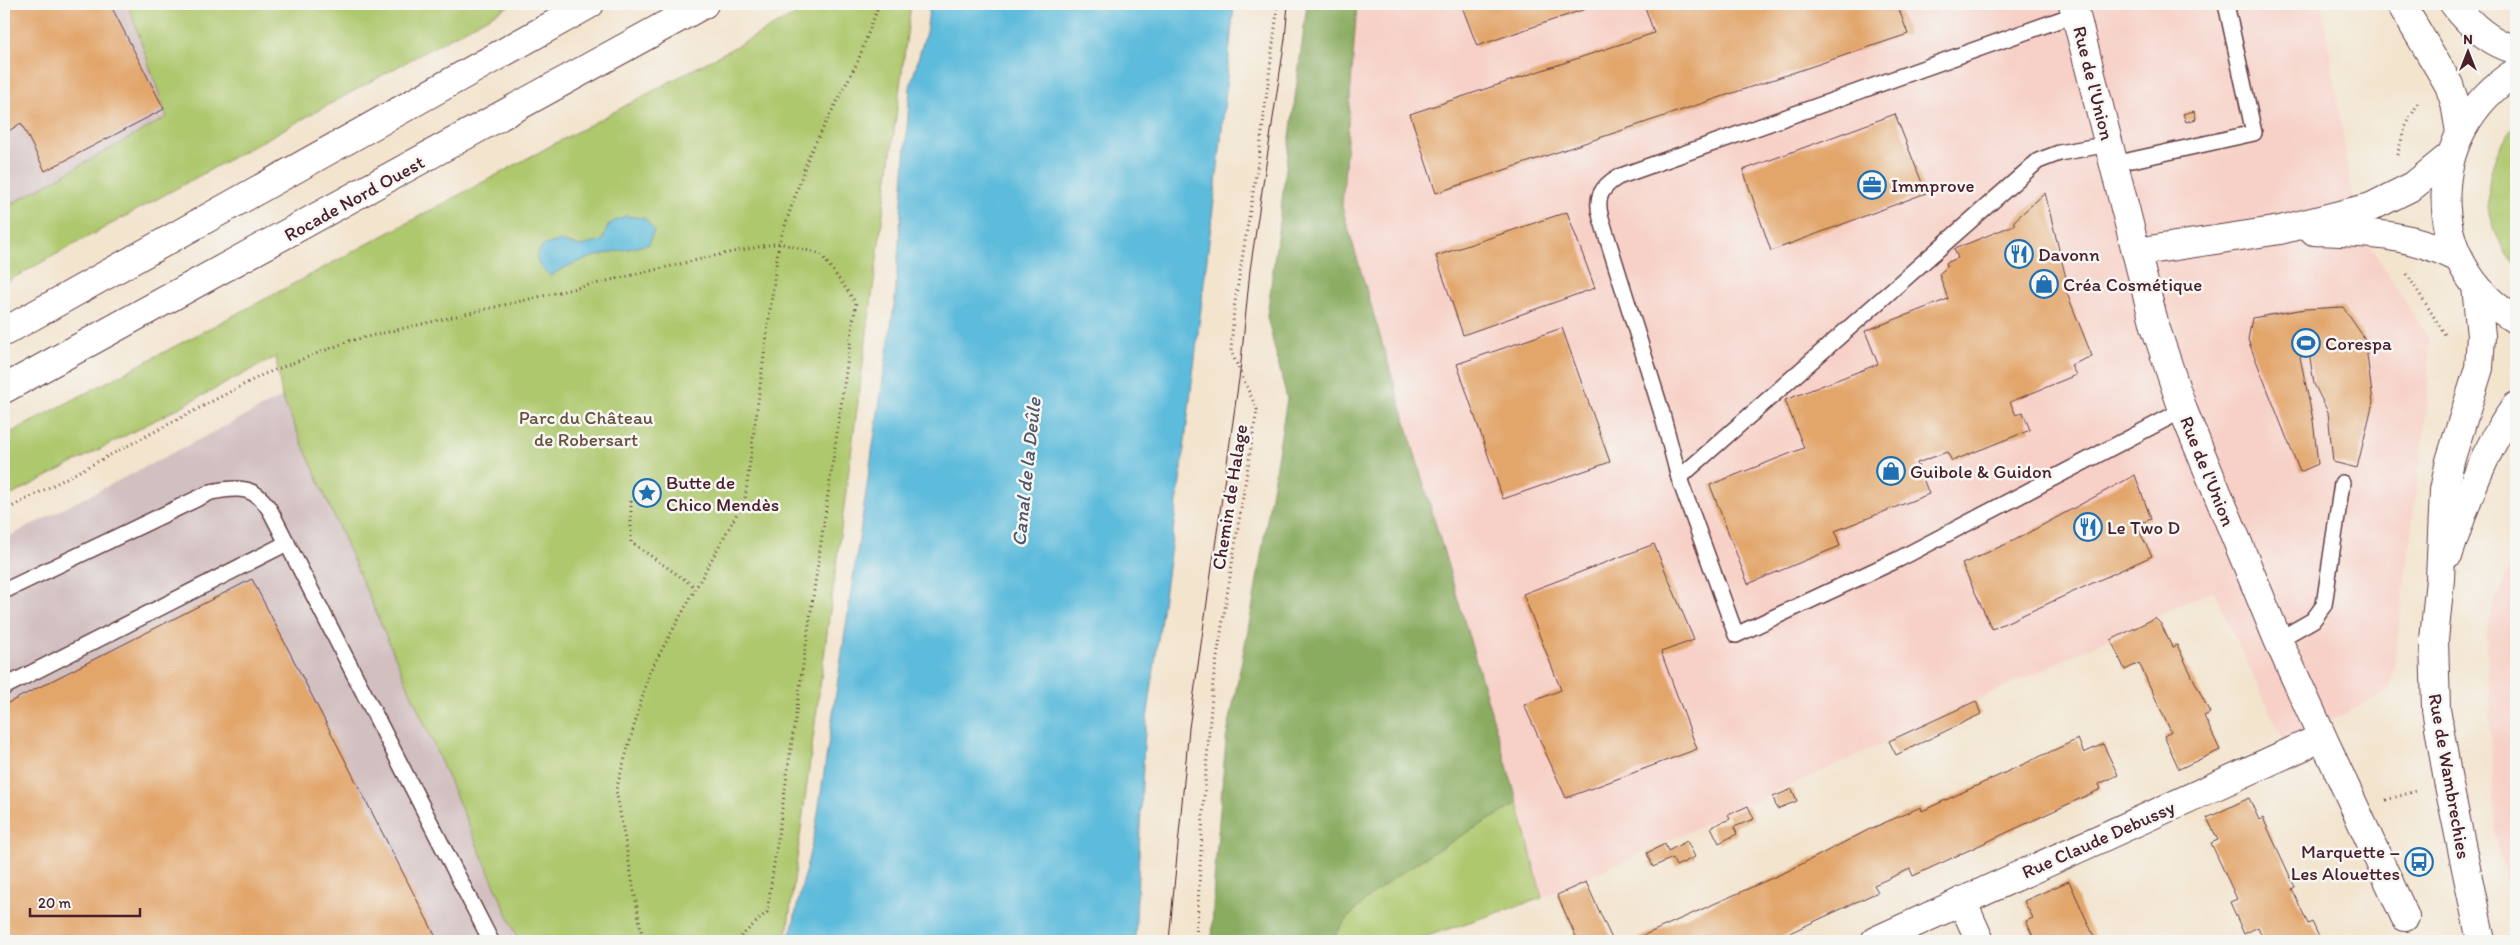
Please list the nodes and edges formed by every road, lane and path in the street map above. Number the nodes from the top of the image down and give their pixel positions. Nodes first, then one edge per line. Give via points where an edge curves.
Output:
1 (590, 4) edge
2 (704, 4) edge
3 (879, 4) edge
4 (1278, 4) edge
5 (2226, 4) edge
6 (2401, 4) edge
7 (2454, 4) edge
8 (2075, 9) edge
9 (2516, 50) edge
10 (2516, 72) edge
11 (2456, 144) junction
12 (2112, 154) junction
13 (2280, 230) junction
14 (780, 243) junction
15 (2136, 252) junction
16 (2460, 259) junction
17 (2476, 286) junction
18 (2516, 320) edge
19 (4, 332) edge
20 (4, 389) edge
21 (2516, 406) edge
22 (2183, 410) junction
23 (1679, 478) junction
24 (2342, 483) dead end
25 (631, 501) dead end
26 (4, 511) edge
27 (287, 543) junction
28 (2440, 579) junction
29 (695, 587) junction
30 (4, 591) edge
31 (2278, 640) junction
32 (4, 687) edge
33 (2321, 738) junction
34 (2448, 782) junction
35 (2354, 809) junction
36 (1962, 901) junction
37 (2405, 916) dead end
38 (492, 941) edge
39 (643, 941) edge
40 (736, 941) edge
41 (1196, 941) edge
42 (1875, 941) edge
43 (1980, 941) edge
44 (2481, 941) edge

1 - 19 main road
2 - 20 main road, Rocade Nord Ouest
3 - 14 path via 858,61 809,155
4 - 41 path, Chemin de Halage via 1259,156 1234,308 1231,351 1257,410 1214,682
5 - 12 lane via 2254,133
6 - 11 main road via 2444,76 2455,103
7 - 9 main road via 2489,37
8 - 12 main road, Rue de l'Union
8 - 23 lane via 1641,168 1618,177 1602,189 1598,199 1600,218 1661,410
10 - 11 main road via 2484,98
11 - 13 main road via 2422,181 2382,203
11 - 16 main road via 2446,186 2446,208 2452,240
12 - 15 main road, Rue de l'Union
12 - 23 lane via 2059,153 2038,161
13 - 15 main road
13 - 16 main road via 2397,236 2428,244
14 - 26 path via 349,341 262,375
14 - 29 path via 744,499
14 - 40 path via 821,254 856,303 768,912
15 - 22 main road, Rue de l'Union via 2155,326
16 - 17 main road
17 - 18 main road
17 - 28 main road, Rue de Wambrechies via 2481,324 2480,360 2444,490
21 - 28 main road, Rue de Wambrechies via 2481,465
22 - 23 lane via 1900,559 1736,636
22 - 31 main road, Rue de l'Union
24 - 31 lane via 2324,605 2312,620
25 - 29 path via 631,542
27 - 30 lane via 260,497 236,488 224,489 211,492
27 - 32 lane
27 - 38 lane
28 - 34 main road, Rue de Wambrechies via 2434,674
29 - 39 path via 649,673 616,790
31 - 33 main road, Rue de l'Union
33 - 35 main road, Rue de l'Union
33 - 36 main road, Rue Claude Debussy
34 - 35 path
34 - 44 main road, Rue de Wambrechies
35 - 37 main road, Rue de l'Union
36 - 42 main road, Rue Claude Debussy
36 - 43 main road

